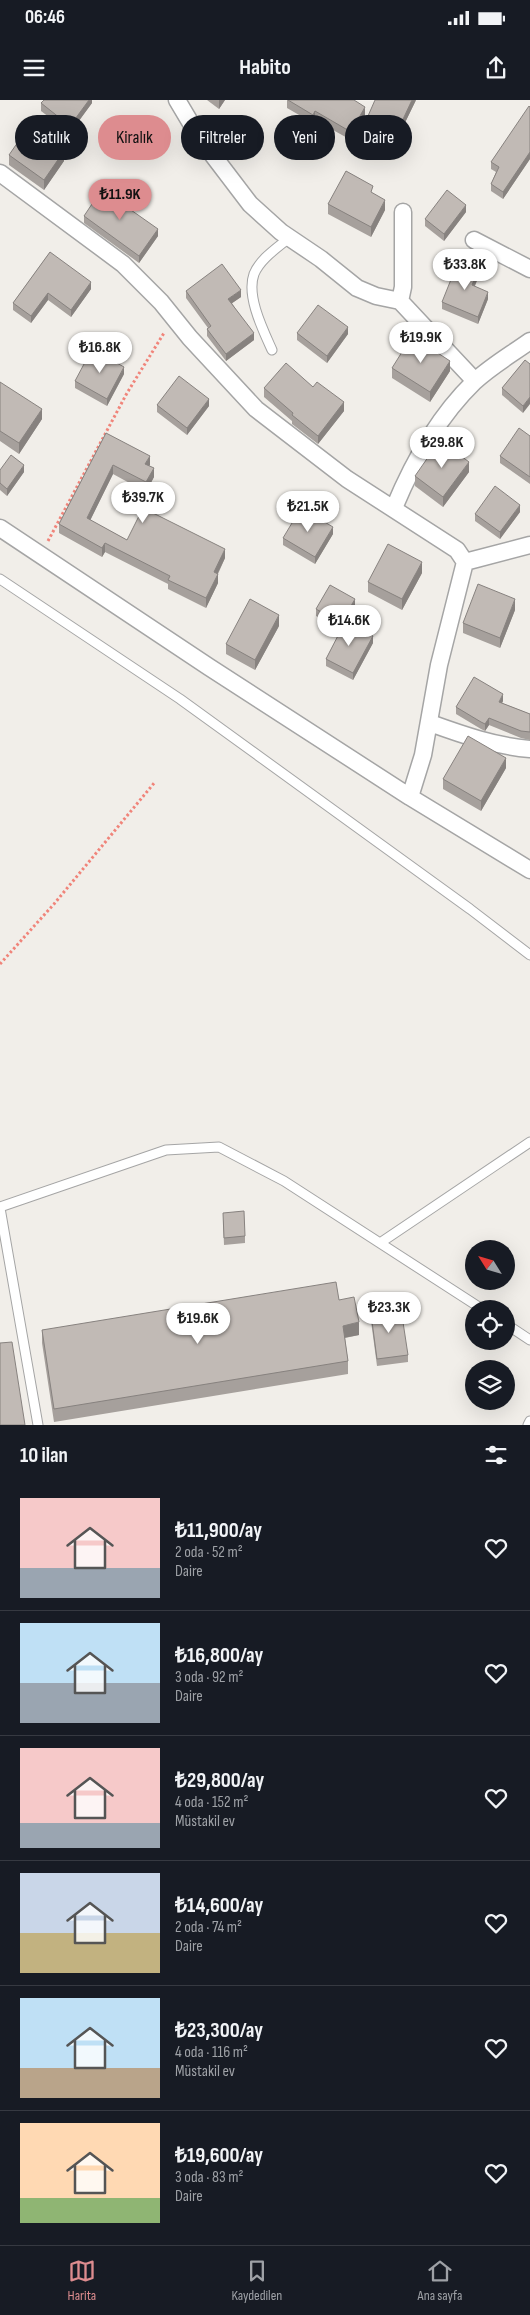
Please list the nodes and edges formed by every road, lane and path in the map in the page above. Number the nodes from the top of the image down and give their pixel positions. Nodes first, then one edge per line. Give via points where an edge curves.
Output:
1 (177, 100) edge
2 (0, 173) edge
3 (403, 212) dead end
4 (290, 238) junction
5 (474, 240) dead end
6 (530, 269) edge
7 (400, 300) junction
8 (175, 320) junction
9 (530, 340) edge
10 (272, 350) dead end
11 (475, 381) junction
12 (394, 508) junction
13 (0, 528) edge
14 (530, 545) edge
15 (40, 554) junction
16 (464, 562) junction
17 (0, 579) edge
18 (430, 723) junction
19 (530, 749) edge
20 (156, 782) dead end
21 (410, 797) junction
22 (526, 863) edge
23 (530, 955) edge
24 (0, 964) edge
25 (530, 1142) edge
26 (0, 1207) edge
27 (380, 1243) junction
28 (468, 1300) edge
29 (515, 1330) edge
30 (530, 1340) edge
31 (530, 1421) edge
32 (38, 1425) edge
33 (528, 1425) edge

1 - 4 street via 199,137 250,204
2 - 8 street via 123,264
3 - 7 street via 403,287
4 - 7 street via 357,288 376,296
4 - 10 lane via 267,256 254,274 255,312
5 - 6 street
7 - 11 street
8 - 12 street via 256,409 347,479
8 - 15 path via 128,392
9 - 11 street
11 - 12 street via 445,414 406,477
12 - 16 street via 457,550
13 - 15 street
14 - 16 street
15 - 21 street
16 - 18 street via 439,665
17 - 23 lane via 180,698
18 - 19 street via 473,738
18 - 21 street
20 - 24 path
21 - 22 street
25 - 27 lane
26 - 27 lane via 166,1150 219,1148 284,1181
26 - 32 lane
27 - 28 lane
29 - 30 lane
31 - 33 lane

